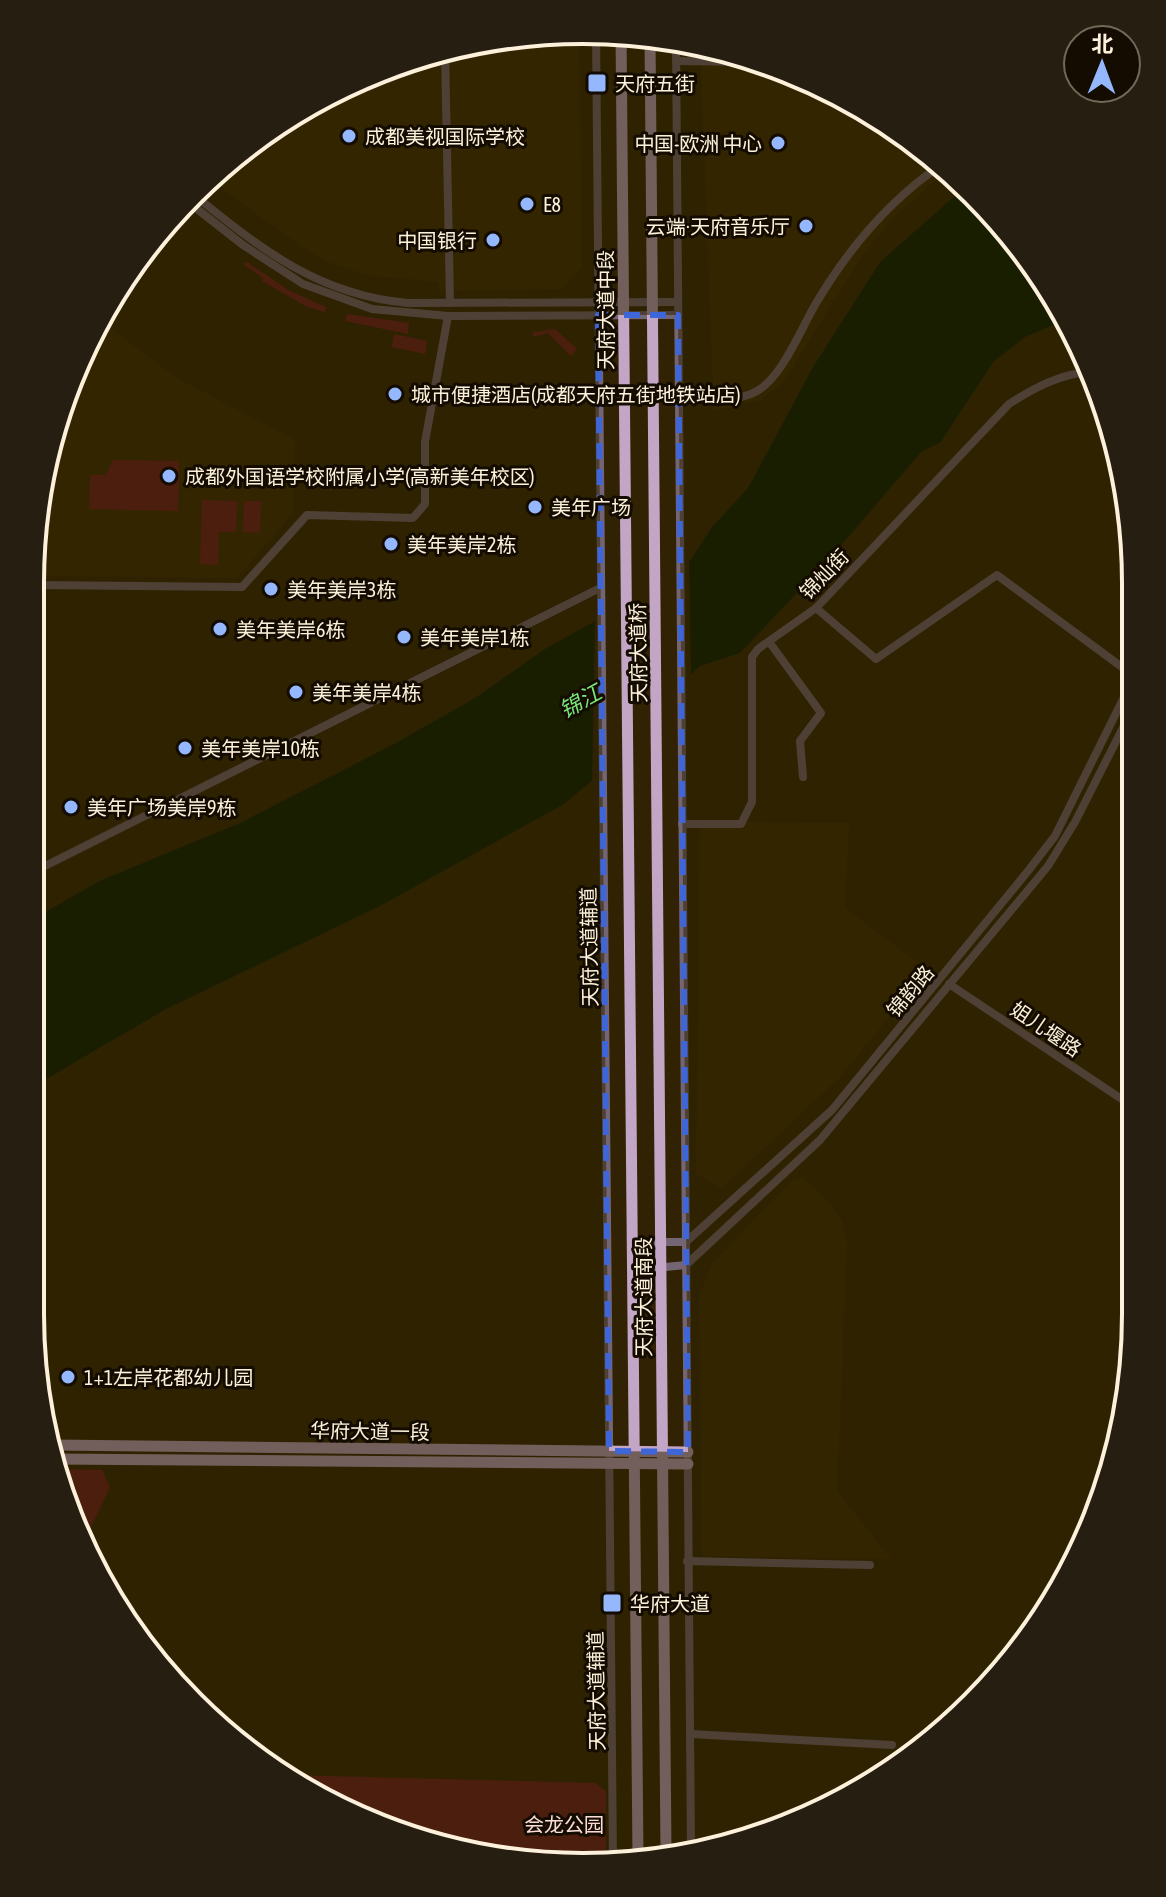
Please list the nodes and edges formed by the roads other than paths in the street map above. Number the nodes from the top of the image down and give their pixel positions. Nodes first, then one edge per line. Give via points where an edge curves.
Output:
1 (596, 44) edge
2 (621, 45) edge
3 (650, 49) edge
4 (676, 52) edge
5 (445, 61) edge
6 (676, 61) junction
7 (721, 62) edge
8 (931, 172) edge
9 (203, 201) edge
10 (196, 208) edge
11 (598, 302) junction
12 (623, 302) junction
13 (652, 302) junction
14 (678, 302) junction
15 (450, 303) junction
16 (598, 315) junction
17 (623, 315) junction
18 (653, 315) junction
19 (678, 315) junction
20 (448, 316) junction
21 (1080, 374) edge
22 (678, 396) junction
23 (44, 585) edge
24 (600, 588) junction
25 (816, 608) junction
26 (770, 643) junction
27 (1122, 668) edge
28 (1122, 701) edge
29 (1122, 730) edge
30 (656, 741) joint
31 (628, 773) joint
32 (803, 777) dead end
33 (682, 824) junction
34 (44, 866) edge
35 (942, 979) junction
36 (951, 985) junction
37 (1122, 1099) edge
38 (634, 1242) junction
39 (661, 1242) junction
40 (686, 1242) junction
41 (686, 1265) junction
42 (634, 1270) junction
43 (661, 1270) junction
44 (60, 1445) edge
45 (609, 1457) junction
46 (635, 1457) junction
47 (663, 1458) junction
48 (688, 1458) junction
49 (64, 1459) edge
50 (687, 1561) junction
51 (870, 1565) dead end
52 (690, 1734) junction
53 (892, 1745) dead end
54 (691, 1842) edge
55 (666, 1846) edge
56 (638, 1850) edge
57 (613, 1852) edge

1 - 11 street, 天府大道辅道
2 - 12 main road, 天府大道中段
3 - 13 main road
4 - 6 street
5 - 15 street
6 - 7 street
6 - 14 street
8 - 22 street via 903,190 872,225 758,391 719,400
9 - 15 street via 272,256 330,285 371,300
10 - 20 street via 243,245 323,293 372,309
11 - 12 street
11 - 15 street
11 - 16 street, 天府大道辅道
12 - 13 street
12 - 17 main road, 天府大道中段
13 - 14 street
13 - 18 main road
14 - 19 street
16 - 17 street
16 - 20 street
16 - 24 street, 天府大道辅道
17 - 18 street
17 - 31 main road, 天府大道中段
18 - 19 street
18 - 30 main road, 天府大道桥
19 - 22 street
20 - 23 street via 425,442 425,504 413,518 307,515 242,587
21 - 25 street, 锦灿街 via 1032,389 993,418
22 - 33 street
24 - 34 street
24 - 45 street, 天府大道辅道
25 - 26 street, 锦灿街
25 - 27 street via 876,659 997,575
26 - 32 street via 821,713 800,741
26 - 33 street, 锦灿街 via 752,657 749,810 741,824
28 - 35 street, 锦韵路 via 1055,836
29 - 36 street, 锦韵路 via 1048,866
30 - 39 main road, 天府大道南段
31 - 38 main road, 天府大道南段
33 - 40 street
35 - 36 street, 姐儿堰路
35 - 40 street, 锦韵路 via 832,1110
36 - 37 street, 姐儿堰路
36 - 41 street, 锦韵路 via 820,1140
38 - 39 street
38 - 42 main road, 天府大道南段
39 - 40 street
39 - 43 main road, 天府大道南段
40 - 41 street
41 - 43 street
41 - 48 street
42 - 43 street
42 - 46 main road, 天府大道南段
43 - 47 main road, 天府大道南段
44 - 45 main road, 华府大道一段
45 - 46 main road, 华府大道一段
45 - 49 main road
45 - 57 street, 天府大道辅道
46 - 47 main road, 华府大道一段
46 - 56 main road, 天府大道南段
47 - 48 main road, 华府大道一段
47 - 55 main road, 天府大道南段
48 - 50 street
50 - 51 street
50 - 52 street
52 - 53 street
52 - 54 street

